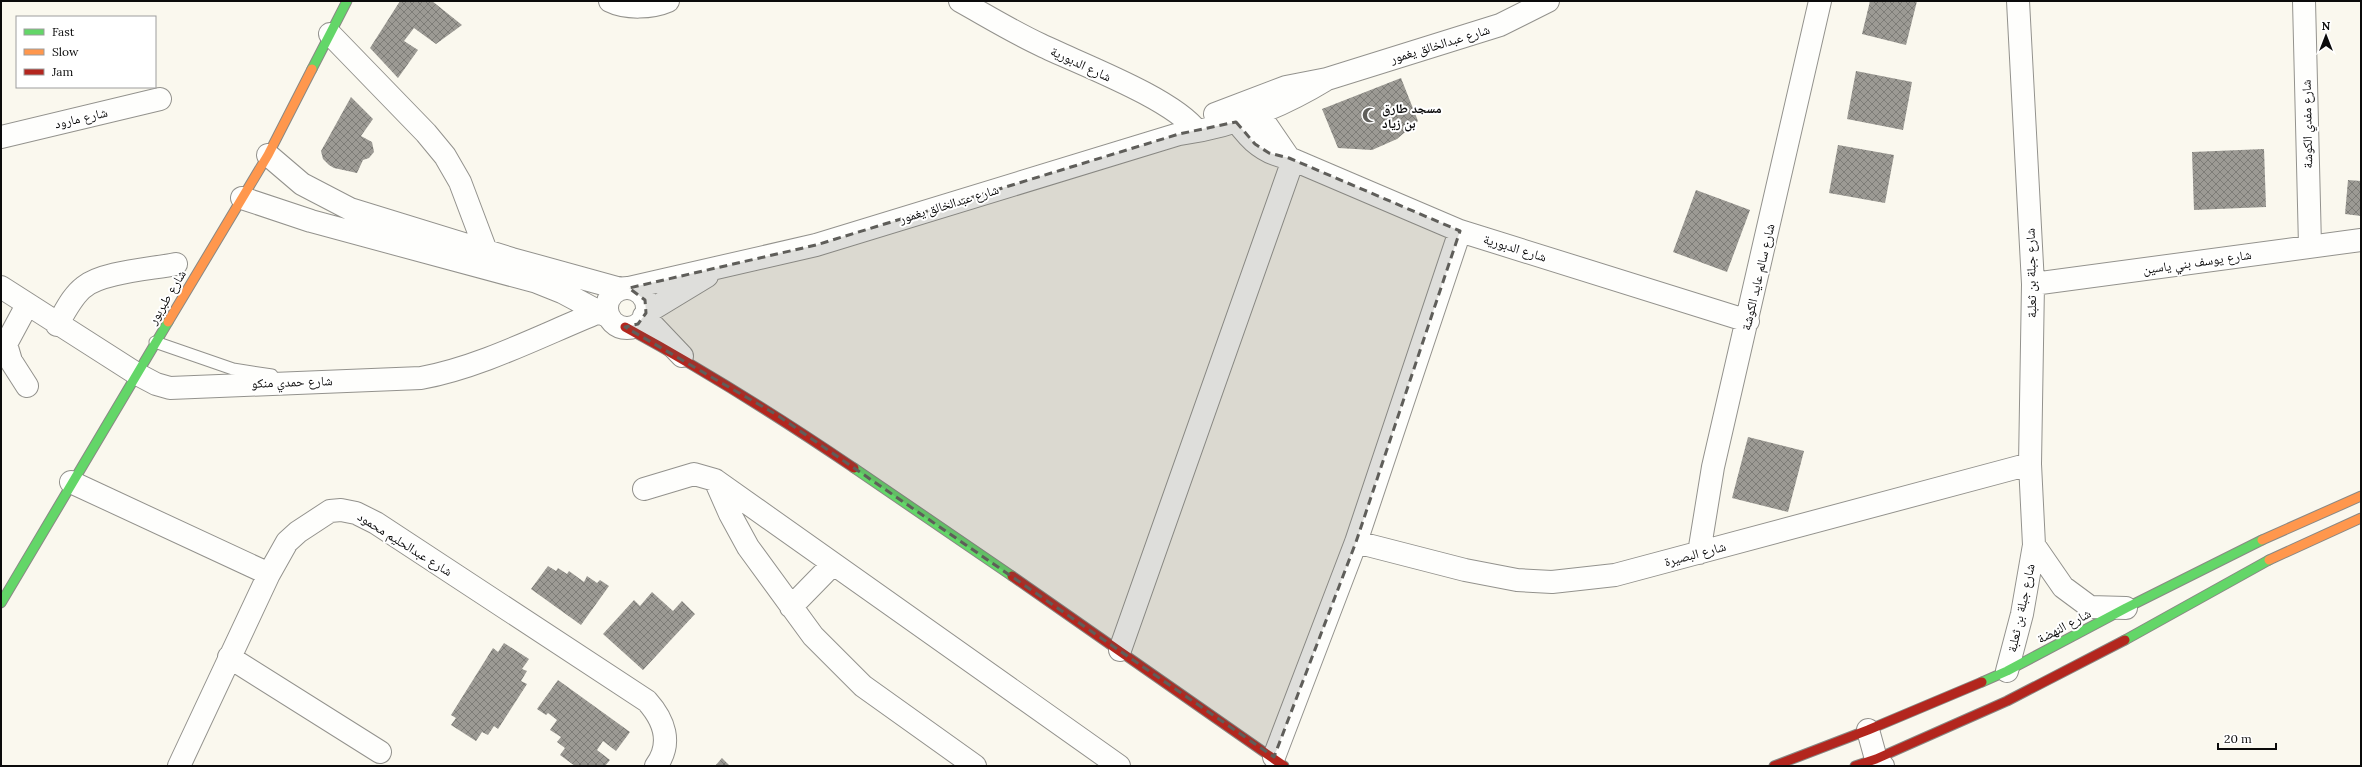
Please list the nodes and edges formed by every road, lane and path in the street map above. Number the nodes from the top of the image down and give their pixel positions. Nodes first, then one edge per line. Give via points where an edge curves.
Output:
1 (347, 1) edge
2 (610, 1) edge
3 (668, 1) edge
4 (960, 1) edge
5 (1548, 1) edge
6 (1820, 1) edge
7 (2018, 1) edge
8 (2304, 1) edge
9 (330, 34) junction
10 (160, 99) dead end
11 (1254, 106) junction
12 (1232, 116) junction
13 (1189, 130) junction
14 (1, 137) edge
15 (268, 155) junction
16 (1291, 159) junction
17 (242, 198) junction
18 (1460, 231) junction
19 (2361, 240) edge
20 (2310, 246) junction
21 (486, 251) junction
22 (176, 264) dead end
23 (718, 269) junction
24 (2033, 284) junction
25 (1, 287) edge
26 (625, 289) junction
27 (27, 305) junction
28 (645, 315) junction
29 (611, 319) junction
30 (1748, 321) junction
31 (58, 325) junction
32 (155, 342) junction
33 (686, 360) junction
34 (136, 374) junction
35 (308, 381) junction
36 (27, 386) dead end
37 (2030, 464) junction
38 (715, 480) junction
39 (71, 482) junction
40 (644, 489) dead end
41 (2361, 496) edge
42 (2361, 518) edge
43 (1356, 542) junction
44 (2034, 545) junction
45 (1699, 553) junction
46 (833, 564) junction
47 (269, 574) junction
48 (3, 593) edge
49 (791, 607) junction
50 (2126, 608) junction
51 (1120, 650) junction
52 (229, 657) junction
53 (2006, 671) junction
54 (1868, 730) junction
55 (380, 752) dead end
56 (1279, 762) edge
57 (1880, 762) edge
58 (179, 766) edge
59 (656, 766) edge
60 (975, 766) edge
61 (1119, 766) edge
62 (1774, 766) edge
63 (1855, 766) edge

1 - 9 street, شارع طبربور
2 - 3 street via 633,6
4 - 13 street, شارع الدبورية via 1040,44 1162,103
5 - 11 street, شارع عبدالخالق يغمور via 1500,25 1327,80 1286,87
6 - 30 street, شارع سالم عايد الكوشة
7 - 24 street, شارع جبلة بن ثعلبة
8 - 20 street, شارع مفدي الكوشة
9 - 15 street, شارع طبربور
9 - 21 street via 445,156 460,182
10 - 14 street, شارع مارود
11 - 12 street, شارع عبدالخالق يغمور
11 - 16 street
12 - 13 street, شارع عبدالخالق يغمور
12 - 16 street, شارع الدبورية via 1255,144 1276,156
13 - 23 street, شارع عبدالخالق يغمور via 816,245
15 - 17 street, شارع طبربور
15 - 21 street via 298,181 331,201
16 - 18 street, شارع الدبورية
16 - 51 street
17 - 29 street via 311,221 537,282 562,292
17 - 32 street, شارع طبربور
18 - 30 street, شارع الدبورية
18 - 43 street
19 - 20 street, شارع يوسف بني ياسين
20 - 24 street, شارع يوسف بني ياسين
21 - 26 street
22 - 31 street via 98,278 74,296
23 - 26 street, شارع عبدالخالق يغمور
23 - 28 street, شارع عبدالخالق يغمور
24 - 37 street, شارع جبلة بن ثعلبة
25 - 27 street, شارع حمدي منكو
26 - 28 street via 636,290 645,300
26 - 29 street via 613,294 608,301 607,310
27 - 31 street, شارع حمدي منكو
27 - 36 street via 6,344 11,360
28 - 29 street via 638,324
28 - 33 street
29 - 33 street
29 - 35 street, شارع حمدي منكو via 445,374 421,378
30 - 45 street, شارع سالم عايد الكوشة via 1713,467
31 - 34 street, شارع حمدي منكو
32 - 34 street, شارع طبربور
32 - 35 lane via 233,370
33 - 51 street via 777,415
34 - 35 street, شارع حمدي منكو via 170,388
34 - 39 street, شارع طبربور
37 - 44 street, شارع جبلة بن ثعلبة
37 - 45 street, شارع البصيرة
38 - 40 street via 694,474
38 - 46 street
38 - 49 street via 748,547
39 - 47 street
39 - 48 street, شارع طبربور
41 - 50 street, شارع النهضة via 2278,532
42 - 57 street via 2291,548 2115,645
43 - 45 street, شارع البصيرة via 1473,572 1517,580 1552,582 1615,575
43 - 56 street
44 - 50 street, شارع جبلة بن ثعلبة via 2063,587 2090,607
44 - 53 street, شارع جبلة بن ثعلبة via 2022,614
46 - 49 street
46 - 61 street
47 - 52 street, شارع عبدالحليم محمود
47 - 59 street, شارع عبدالحليم محمود via 287,542 319,517 330,511 356,513 376,523 647,701 660,718 665,731 664,754
49 - 60 street via 813,636 863,686
50 - 53 street, شارع النهضة
51 - 56 street
52 - 55 street
52 - 58 street, شارع عبدالحليم محمود
53 - 54 street, شارع النهضة
54 - 57 street
54 - 62 street, شارع النهضة
57 - 63 street

